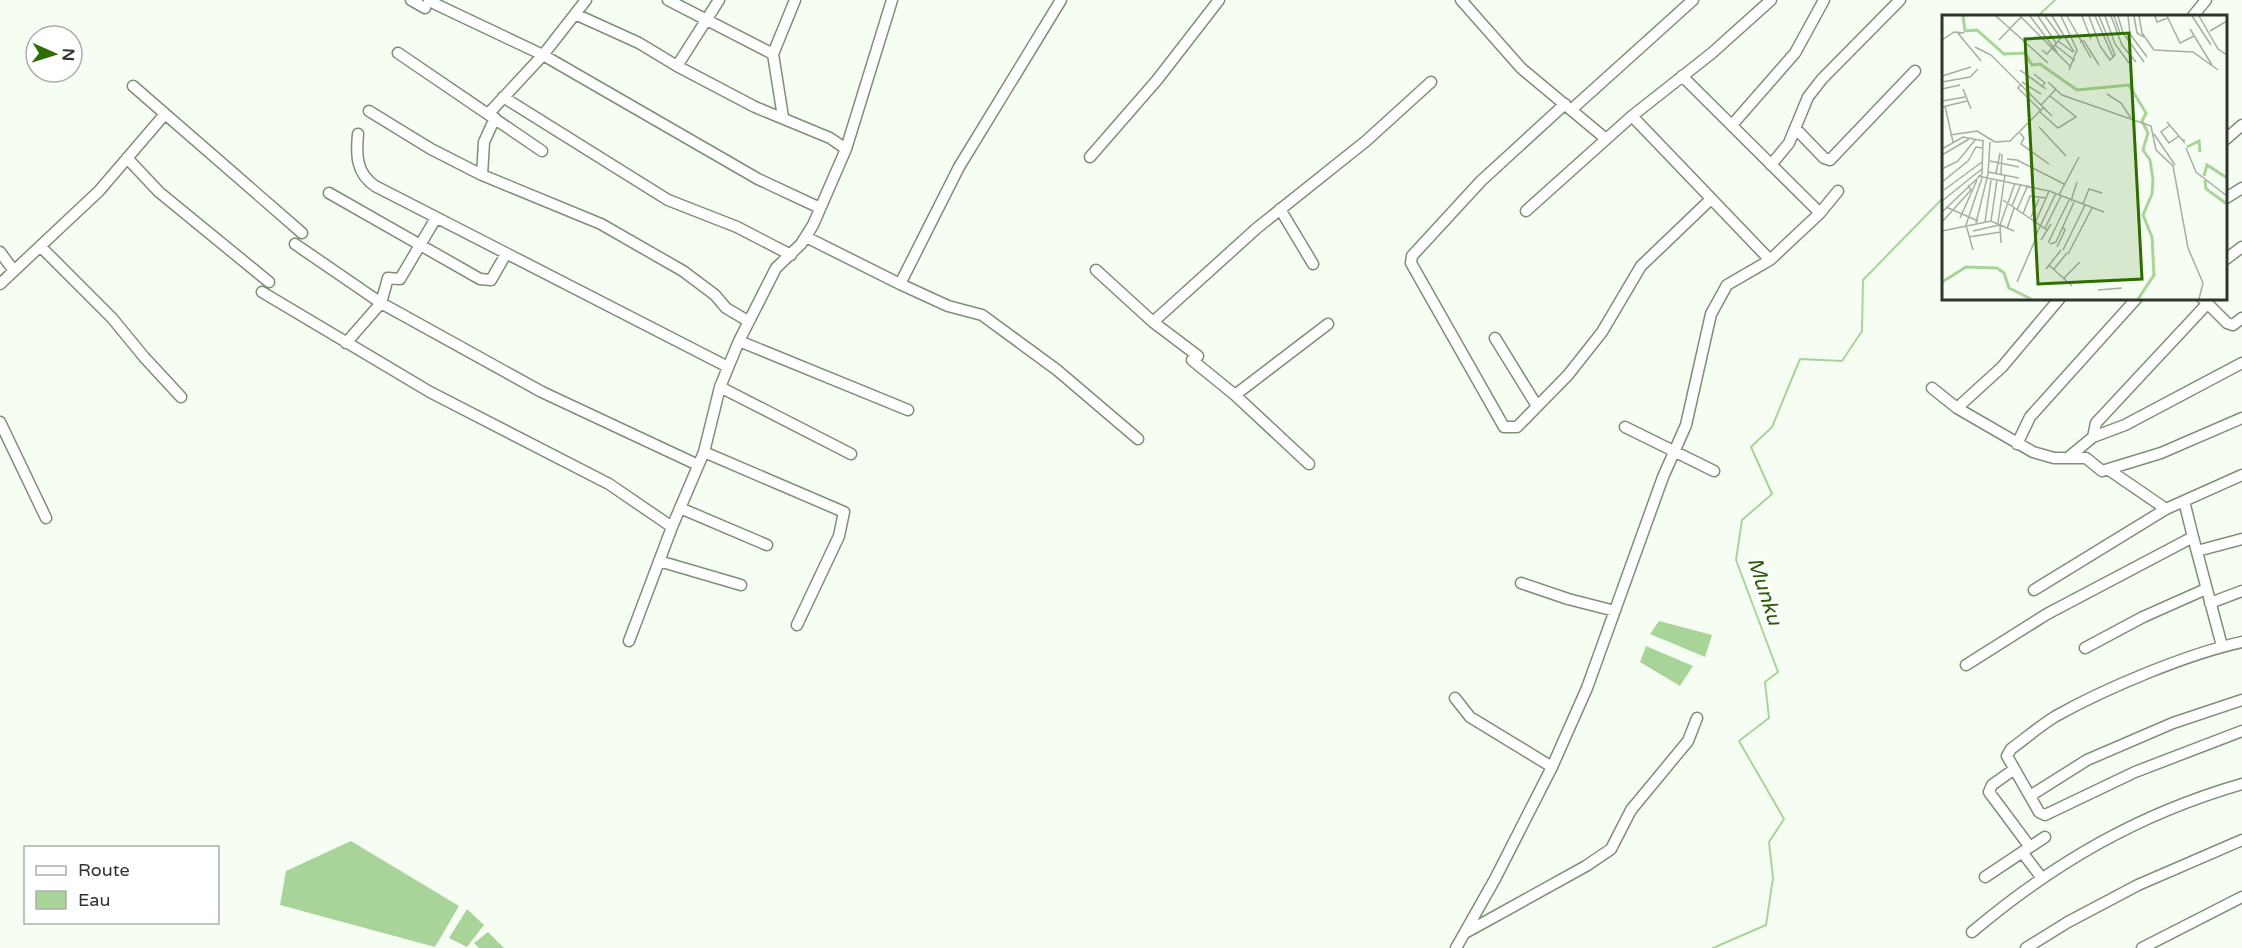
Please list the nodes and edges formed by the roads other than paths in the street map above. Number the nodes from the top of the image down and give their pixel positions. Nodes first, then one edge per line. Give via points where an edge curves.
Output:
1 (411, 0) edge
2 (586, 0) edge
3 (668, 0) edge
4 (719, 0) edge
5 (795, 0) edge
6 (892, 0) edge
7 (1061, 0) edge
8 (1219, 0) edge
9 (1461, 0) edge
10 (1693, 0) edge
11 (1772, 0) edge
12 (1824, 0) edge
13 (1900, 0) edge
14 (2206, 0) edge
15 (427, 4) edge
16 (574, 14) junction
17 (2194, 15) edge
18 (706, 21) junction
19 (398, 53) dead end
20 (772, 54) junction
21 (543, 55) junction
22 (677, 66) junction
23 (1915, 71) dead end
24 (1683, 76) junction
25 (1431, 82) dead end
26 (133, 86) dead end
27 (503, 97) junction
28 (1568, 107) junction
29 (369, 111) dead end
30 (165, 114) junction
31 (492, 115) junction
32 (1632, 116) junction
33 (783, 117) junction
34 (1732, 125) junction
35 (2242, 125) edge
36 (1796, 129) junction
37 (358, 134) dead end
38 (2227, 138) edge
39 (1606, 139) junction
40 (846, 149) junction
41 (542, 151) dead end
42 (1090, 157) dead end
43 (127, 158) junction
44 (1772, 165) junction
45 (482, 175) junction
46 (2242, 188) edge
47 (1838, 191) dead end
48 (329, 193) dead end
49 (2227, 197) edge
50 (1711, 199) junction
51 (820, 208) junction
52 (1280, 209) junction
53 (1526, 211) dead end
54 (1820, 213) junction
55 (436, 218) junction
56 (302, 233) dead end
57 (806, 237) junction
58 (294, 244) dead end
59 (419, 244) junction
60 (40, 246) junction
61 (2242, 248) edge
62 (0, 252) edge
63 (507, 254) junction
64 (791, 255) junction
65 (2227, 258) edge
66 (1770, 260) junction
67 (1313, 264) dead end
68 (1096, 270) dead end
69 (14, 271) junction
70 (269, 282) dead end
71 (0, 284) edge
72 (900, 284) junction
73 (262, 292) dead end
74 (2058, 300) edge
75 (2135, 300) edge
76 (2205, 301) edge
77 (381, 303) junction
78 (2242, 318) edge
79 (748, 321) junction
80 (1153, 321) junction
81 (1328, 324) dead end
82 (1495, 338) dead end
83 (739, 341) junction
84 (346, 343) junction
85 (2242, 363) edge
86 (728, 366) junction
87 (720, 387) junction
88 (1932, 388) dead end
89 (1235, 395) junction
90 (182, 397) dead end
91 (1537, 406) junction
92 (1957, 408) junction
93 (908, 410) dead end
94 (2242, 418) edge
95 (0, 422) edge
96 (1625, 426) dead end
97 (2093, 437) junction
98 (1138, 439) dead end
99 (2017, 444) junction
100 (1676, 451) junction
101 (704, 452) junction
102 (851, 454) dead end
103 (2070, 456) junction
104 (1309, 464) dead end
105 (698, 465) junction
106 (2109, 470) junction
107 (1714, 471) dead end
108 (2242, 475) edge
109 (2184, 501) junction
110 (680, 508) junction
111 (2166, 509) junction
112 (46, 518) dead end
113 (672, 527) junction
114 (2193, 537) junction
115 (2242, 539) edge
116 (766, 545) dead end
117 (2197, 551) junction
118 (659, 561) junction
119 (1521, 583) dead end
120 (741, 585) dead end
121 (2206, 589) junction
122 (2034, 590) dead end
123 (2242, 591) edge
124 (2210, 603) junction
125 (1615, 610) junction
126 (797, 625) dead end
127 (629, 641) dead end
128 (2242, 642) edge
129 (2222, 646) junction
130 (2085, 648) dead end
131 (1966, 664) dead end
132 (1455, 698) dead end
133 (2242, 700) edge
134 (1697, 718) dead end
135 (2242, 731) edge
136 (1552, 767) junction
137 (2013, 770) junction
138 (2242, 784) edge
139 (2030, 796) junction
140 (2045, 837) dead end
141 (2242, 840) edge
142 (2026, 850) junction
143 (1985, 877) dead end
144 (2041, 878) junction
145 (2242, 897) edge
146 (1972, 932) dead end
147 (1464, 934) junction
148 (1456, 948) edge
149 (2026, 948) edge
150 (2142, 948) edge

1 - 15 street
2 - 16 street
3 - 18 street
4 - 18 street
5 - 20 street
6 - 40 street
7 - 72 street via 959,166
8 - 42 street
9 - 28 street via 1521,68
10 - 28 street
11 - 24 street
12 - 34 street via 1795,53
13 - 36 street via 1822,79 1808,97
14 - 17 street
15 - 21 street
16 - 21 street
16 - 22 street via 639,43
18 - 20 street
18 - 22 street
19 - 31 street
20 - 33 street
21 - 27 street
21 - 51 street via 758,179
22 - 33 street via 754,107
23 - 36 street via 1830,160
24 - 32 street
24 - 34 street
25 - 52 street via 1366,141
26 - 30 street
27 - 31 street
27 - 64 street via 668,200 737,227
28 - 39 street
28 - 91 street via 1481,181 1412,256 1411,263 1504,427 1517,427
29 - 45 street
30 - 43 street
30 - 56 street
31 - 41 street
31 - 45 street via 484,142
32 - 39 street
32 - 50 street
33 - 40 street via 831,138
34 - 44 street
35 - 38 street
36 - 44 street
37 - 55 street via 359,168 366,180
39 - 53 street
40 - 51 street
43 - 60 street via 99,191
43 - 70 street via 159,192
44 - 54 street
45 - 79 street via 601,224 683,271 726,308
46 - 49 street
47 - 54 street
48 - 59 street
50 - 66 street
50 - 91 street via 1641,266 1613,318 1568,375
51 - 57 street
52 - 67 street
52 - 80 street
54 - 66 street
55 - 59 street
55 - 63 street
57 - 64 street
57 - 72 street
58 - 77 street
59 - 63 street via 489,281
59 - 77 street via 400,279 388,278
60 - 69 street
60 - 90 street via 112,318
61 - 65 street
62 - 69 street
63 - 86 street
64 - 79 street via 776,268
66 - 100 street via 1727,285 1711,314 1686,425
68 - 80 street
69 - 71 street
72 - 98 street via 948,306 982,315 1057,370
73 - 84 street
74 - 92 street via 2002,367
75 - 99 street via 2030,417
76 - 78 street via 2230,325
76 - 97 street via 2096,423
77 - 84 street
77 - 105 street via 542,392
79 - 83 street
80 - 89 street
81 - 89 street
82 - 91 street
83 - 86 street
83 - 93 street
84 - 113 street via 514,437 609,484
85 - 97 street via 2125,425
86 - 87 street
87 - 101 street
87 - 102 street
88 - 92 street
89 - 104 street
92 - 99 street
94 - 106 street via 2161,453
95 - 112 street
96 - 100 street
97 - 103 street
99 - 103 street via 2046,456
100 - 107 street
100 - 125 street
101 - 105 street
101 - 126 street via 844,512 839,536
103 - 106 street via 2089,459 2098,470
105 - 110 street
106 - 111 street
108 - 109 street
109 - 111 street
109 - 114 street
110 - 113 street
110 - 116 street
111 - 122 street
113 - 118 street
114 - 117 street
114 - 131 street via 2048,614
115 - 117 street
117 - 121 street
118 - 120 street
118 - 127 street
119 - 125 street
121 - 124 street
121 - 130 street via 2143,616
123 - 124 street
124 - 129 street
125 - 136 street via 1587,688
128 - 129 street
129 - 137 street via 2140,677 2056,716 2008,752
132 - 136 street via 1470,717
133 - 139 street via 2173,723 2087,760
134 - 147 street via 1688,741 1631,810 1611,849
135 - 139 street via 2135,772 2047,814 2041,814
136 - 147 street
137 - 139 street
137 - 142 street via 1992,785 1989,792
138 - 144 street via 2151,816
140 - 142 street
141 - 149 street via 2138,885
142 - 143 street
142 - 144 street
144 - 146 street
145 - 150 street
147 - 148 street

